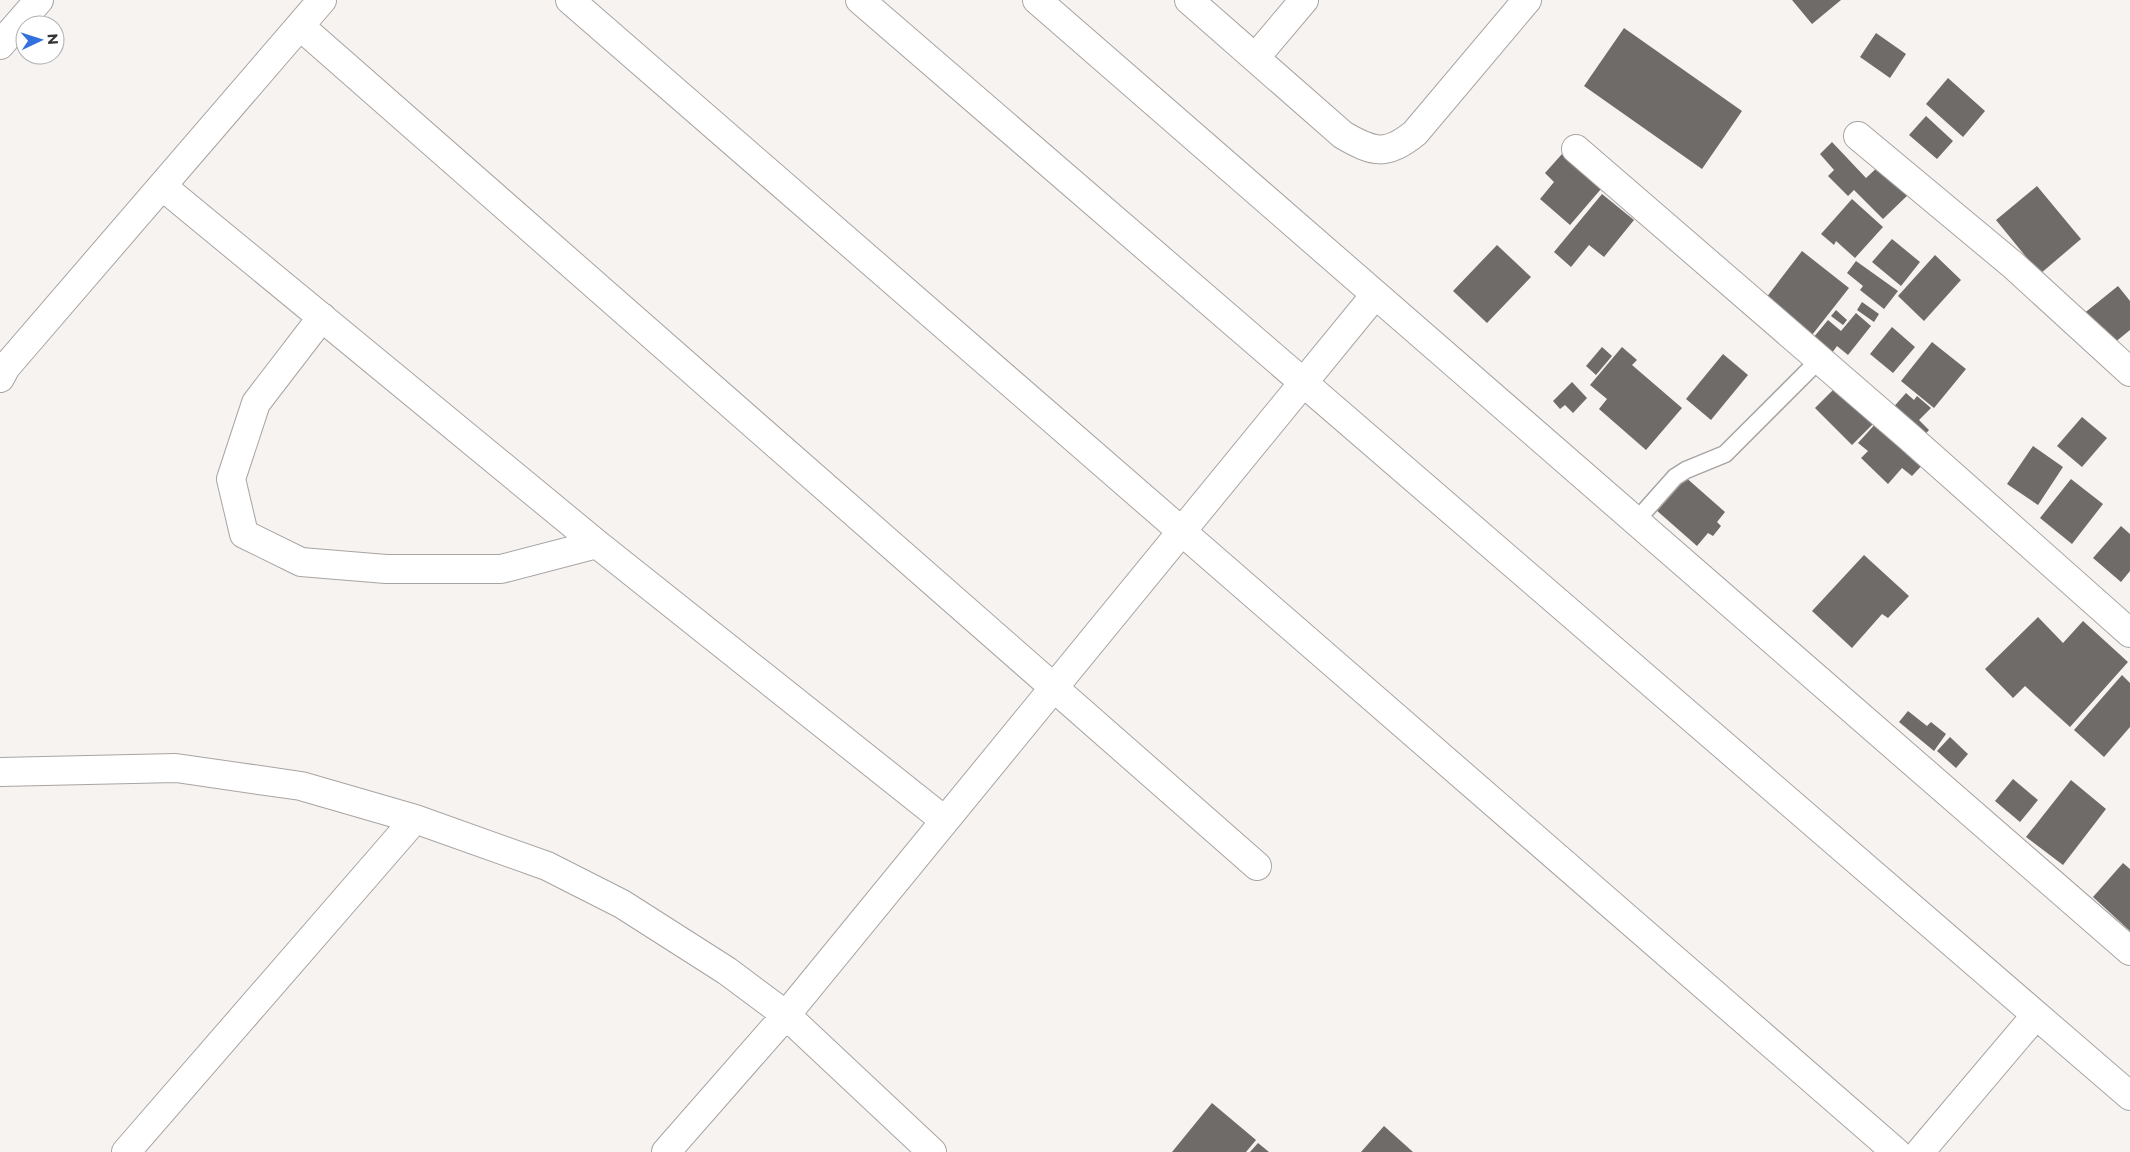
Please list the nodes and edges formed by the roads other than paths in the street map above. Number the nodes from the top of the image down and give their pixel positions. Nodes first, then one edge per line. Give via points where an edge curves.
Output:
1 (39, 0) edge
2 (322, 0) edge
3 (570, 0) edge
4 (860, 0) edge
5 (1037, 0) edge
6 (1188, 0) edge
7 (1304, 0) edge
8 (1527, 0) edge
9 (300, 26) junction
10 (0, 45) edge
11 (1255, 58) junction
12 (1858, 136) dead end
13 (1576, 149) dead end
14 (162, 186) junction
15 (1375, 295) junction
16 (322, 317) junction
17 (1820, 359) junction
18 (2130, 372) edge
19 (0, 378) edge
20 (1303, 382) junction
21 (1635, 522) junction
22 (1181, 531) junction
23 (597, 544) junction
24 (2130, 633) edge
25 (1053, 687) junction
26 (0, 772) edge
27 (415, 819) junction
28 (944, 820) junction
29 (1257, 866) dead end
30 (2130, 951) edge
31 (786, 1015) junction
32 (2036, 1015) junction
33 (2130, 1096) edge
34 (126, 1152) edge
35 (666, 1152) edge
36 (932, 1152) edge
37 (1896, 1152) edge
38 (1920, 1152) edge

1 - 10 street
2 - 9 street
3 - 22 street
4 - 20 street
5 - 15 street
6 - 11 street
7 - 11 street
8 - 11 street via 1415,133 1401,144 1383,151 1363,146 1343,135
9 - 14 street
9 - 25 street
12 - 18 street via 2013,265
13 - 17 street
14 - 16 street
14 - 19 street via 6,367
15 - 20 street
15 - 21 street
16 - 23 street
16 - 23 street via 256,403 231,479 244,534 300,562 386,569 501,569
17 - 21 lane via 1725,454 1675,478
17 - 24 street
20 - 22 street
20 - 32 street
21 - 30 street
22 - 25 street
22 - 37 street
23 - 28 street
25 - 28 street
25 - 29 street
26 - 27 street via 176,768 301,786
27 - 31 street via 547,866 622,904 727,971
27 - 34 street
28 - 31 street
31 - 35 street
31 - 36 street
32 - 33 street
32 - 38 street

